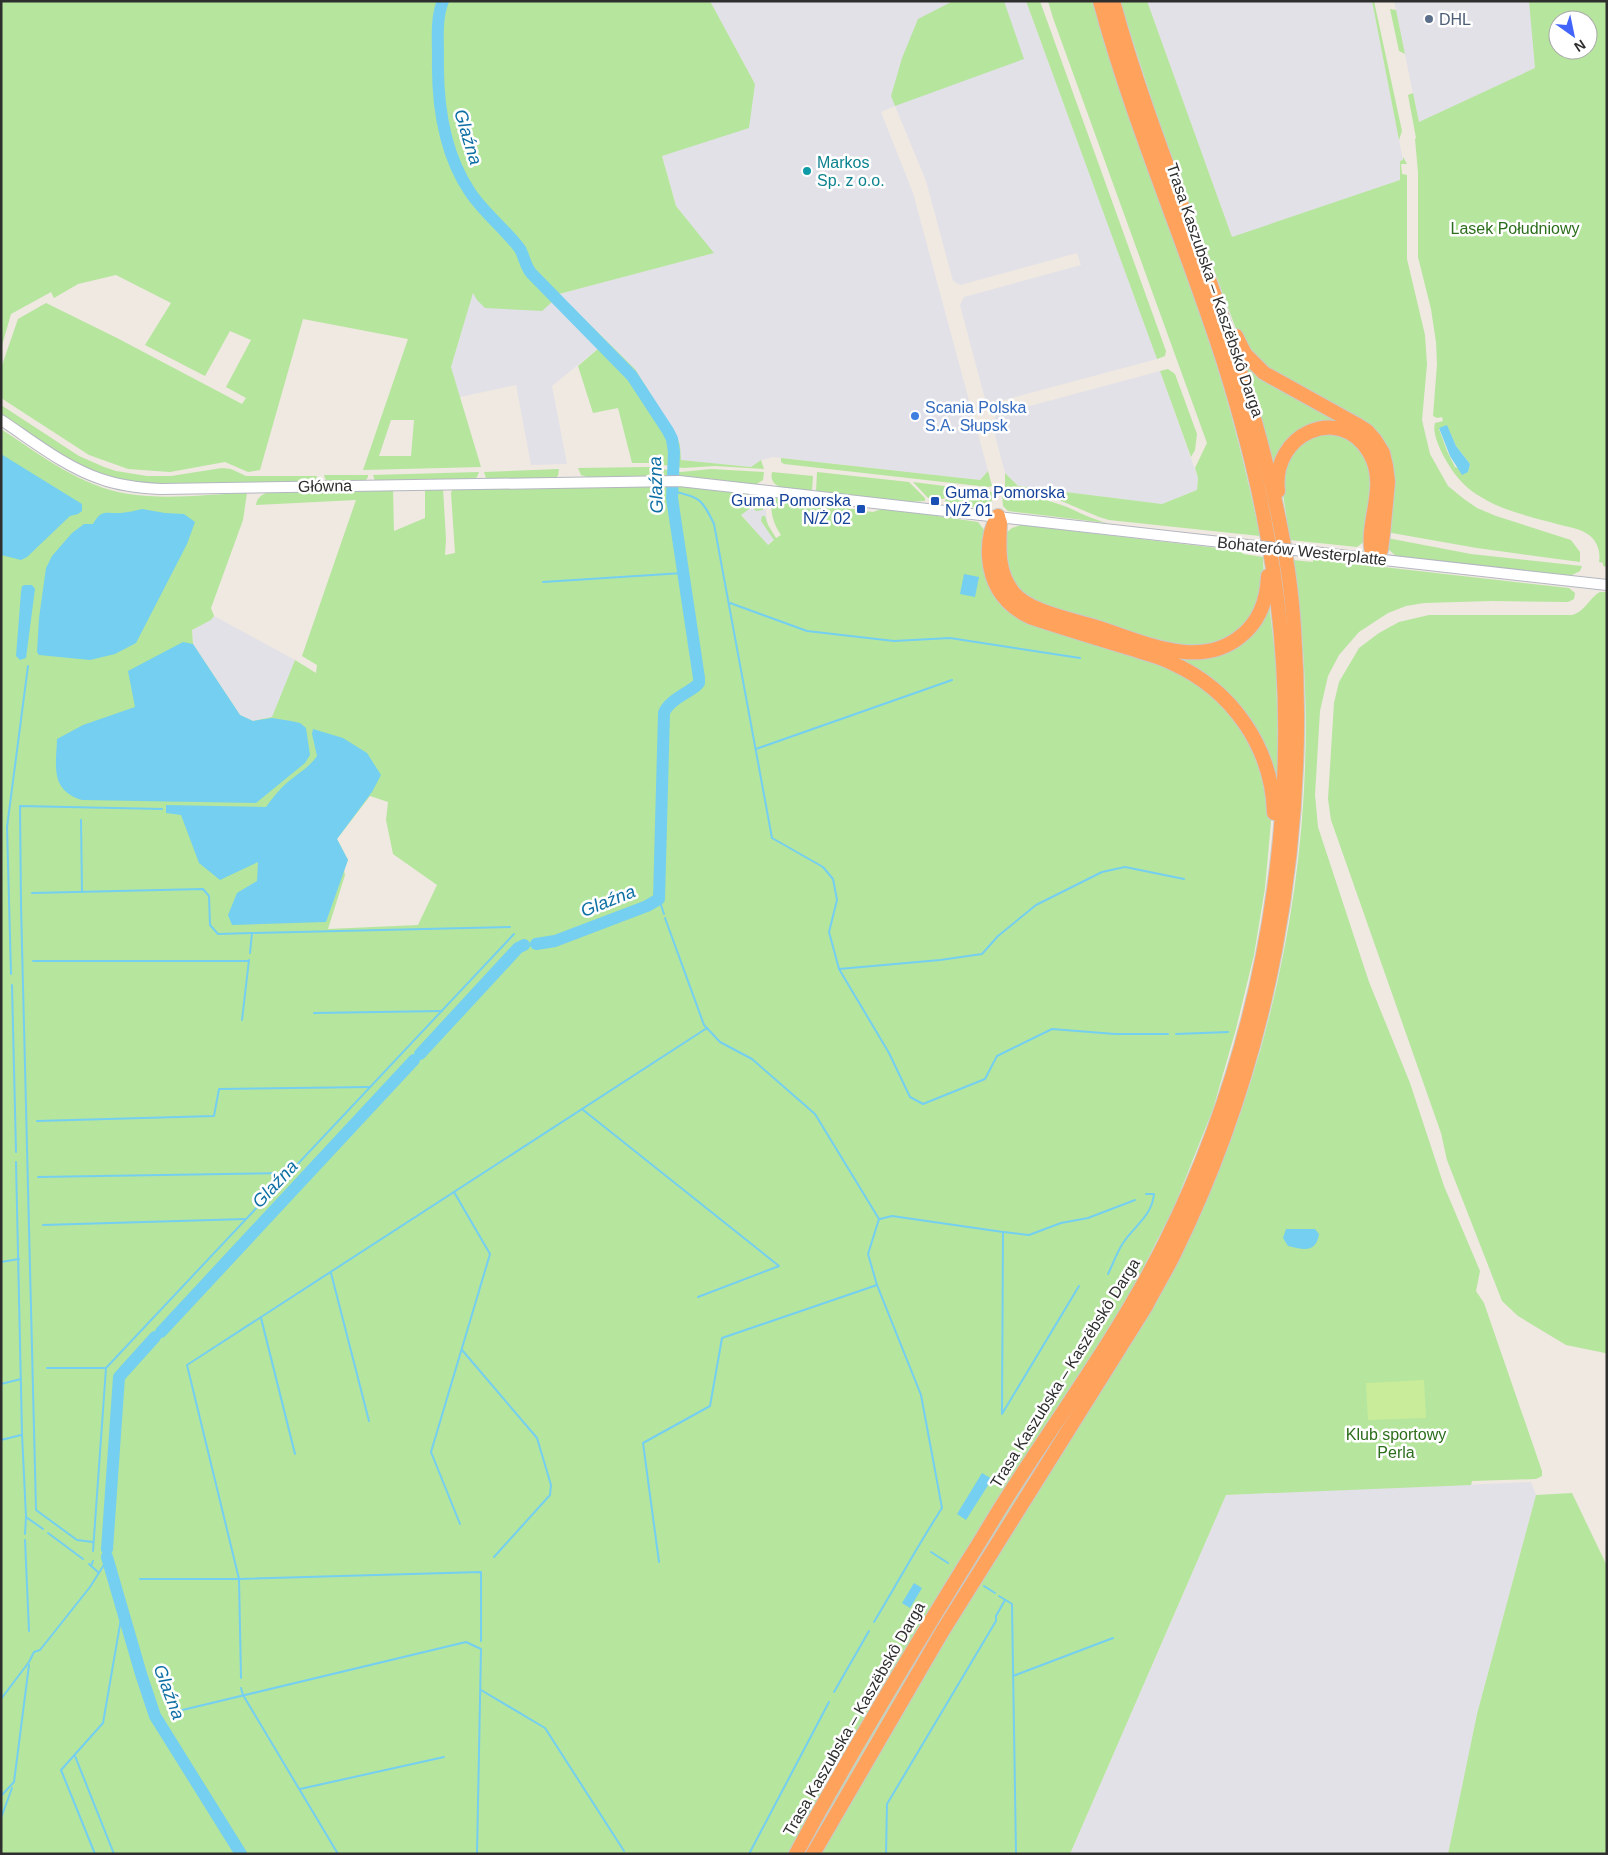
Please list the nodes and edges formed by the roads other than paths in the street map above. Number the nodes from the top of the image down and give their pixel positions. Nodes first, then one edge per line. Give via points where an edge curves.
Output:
1 (1100, 1) edge
2 (1113, 1) edge
3 (1208, 278) junction
4 (1, 420) edge
5 (998, 516) junction
6 (1266, 525) junction
7 (1282, 535) junction
8 (1374, 559) junction
9 (1607, 585) edge
10 (1275, 876) junction
11 (796, 1854) edge
12 (813, 1854) edge

1 - 6 highway, Trasa Kaszubska – Kaszëbskô Darga via 1138,123 1223,360 1247,441
2 - 3 highway, Trasa Kaszubska – Kaszëbskô Darga via 1150,118
3 - 7 highway, Trasa Kaszubska – Kaszëbskô Darga via 1255,420
3 - 8 highway via 1252,362 1367,432 1383,453 1387,496 1381,550
4 - 5 main road, Główna via 84,472 119,485 140,488 679,481
5 - 6 highway via 1001,569 1009,586 1022,601 1153,645 1191,652 1223,648 1248,631 1258,615 1268,578
5 - 8 main road, Bohaterów Westerplatte, bridge
5 - 10 highway via 991,526 990,565 999,591 1012,607 1030,617 1172,662 1209,685 1239,714 1267,764 1274,806
6 - 10 highway, Trasa Kaszubska – Kaszëbskô Darga via 1280,629 1284,691 1284,763
7 - 8 highway via 1277,482 1282,457 1304,434 1319,428 1345,431 1362,443 1376,468 1377,495 1370,549
7 - 12 highway, Trasa Kaszubska – Kaszëbskô Darga via 1294,629 1297,752 1293,828 1284,906 1269,985 1226,1131 1175,1254 1146,1306 942,1632
8 - 9 main road, Bohaterów Westerplatte
10 - 11 highway, Trasa Kaszubska – Kaszëbskô Darga via 1257,982 1245,1030 1214,1127 1171,1230 1129,1308 1002,1505 895,1680

